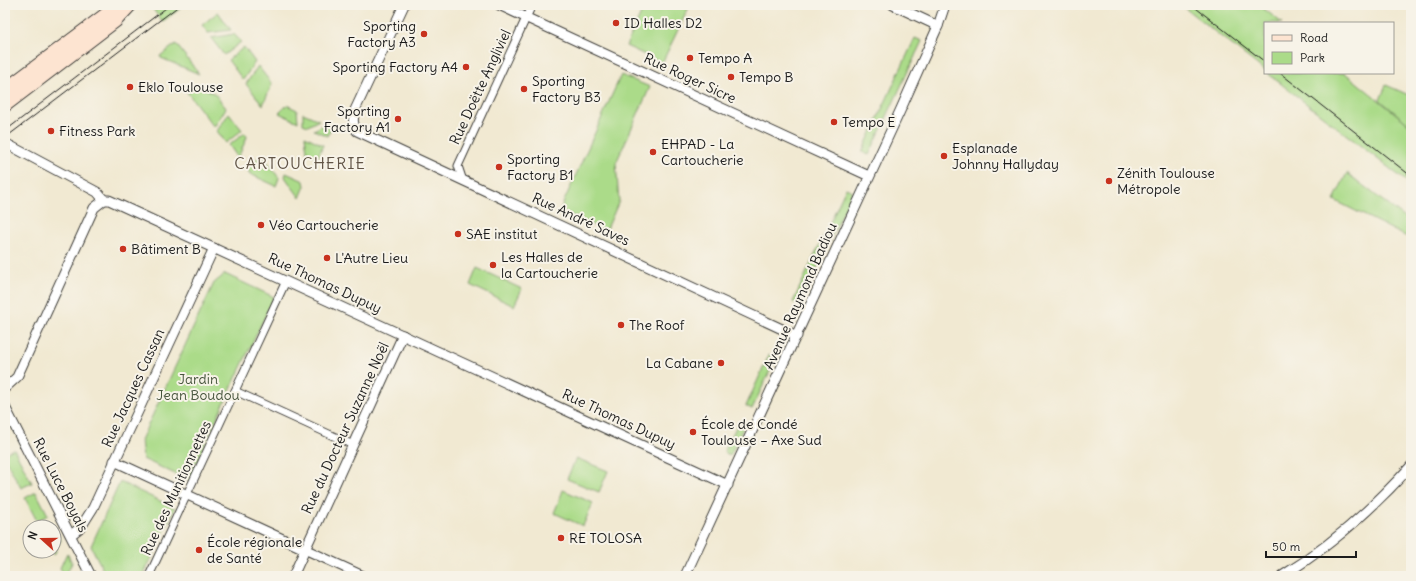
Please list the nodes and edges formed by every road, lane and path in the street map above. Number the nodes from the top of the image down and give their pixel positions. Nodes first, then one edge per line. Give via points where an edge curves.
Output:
1 (123, 5) edge
2 (130, 5) edge
3 (404, 5) edge
4 (499, 5) edge
5 (532, 5) edge
6 (893, 5) edge
7 (945, 5) edge
8 (950, 5) edge
9 (527, 18) junction
10 (938, 26) junction
11 (5, 90) edge
12 (5, 105) edge
13 (7, 144) dead end
14 (869, 176) junction
15 (463, 181) junction
16 (104, 200) junction
17 (214, 248) junction
18 (286, 281) junction
19 (403, 335) junction
20 (797, 336) junction
21 (5, 388) edge
22 (235, 391) junction
23 (5, 407) edge
24 (353, 445) junction
25 (114, 461) junction
26 (1411, 466) edge
27 (728, 485) junction
28 (188, 494) junction
29 (71, 535) junction
30 (305, 550) junction
31 (91, 576) edge
32 (149, 576) edge
33 (293, 576) edge
34 (363, 576) edge
35 (685, 576) edge
36 (1282, 576) edge

1 - 11 main road via 108,13
2 - 12 main road via 115,21
3 - 15 street, Rue André Saves via 355,110 354,127 363,135
4 - 9 street, Rue Roger Sicre
5 - 9 street, Rue Doëtte Angliviel
6 - 10 street
7 - 10 street, Avenue Raymond Badiou
8 - 10 street, Avenue Raymond Badiou
9 - 14 street, Rue Roger Sicre
9 - 15 street, Rue Doëtte Angliviel via 458,166
10 - 14 street, Avenue Raymond Badiou
13 - 16 street, Rue Thomas Dupuy via 97,192
14 - 20 street, Avenue Raymond Badiou
15 - 20 street, Rue André Saves
16 - 17 street, Rue Thomas Dupuy
16 - 21 street via 94,208 17,377
17 - 18 street, Rue Thomas Dupuy
17 - 25 street, Rue Jacques Cassan
18 - 19 street, Rue Thomas Dupuy
18 - 22 street, Rue des Munitionnettes
19 - 24 street, Rue du Docteur Suzanne Noël
19 - 27 street, Rue Thomas Dupuy
20 - 27 street, Avenue Raymond Badiou
22 - 24 street
22 - 28 street, Rue des Munitionnettes
23 - 29 street, Rue Luce Boyals
24 - 30 street, Rue du Docteur Suzanne Noël
25 - 28 street
25 - 29 street, Rue Jacques Cassan via 93,508 81,527
26 - 36 street via 1382,498 1342,534
27 - 35 street, Avenue Raymond Badiou
28 - 30 street
28 - 32 street, Rue des Munitionnettes
29 - 31 street, Rue Luce Boyals
30 - 33 street, Rue du Docteur Suzanne Noël
30 - 34 street

